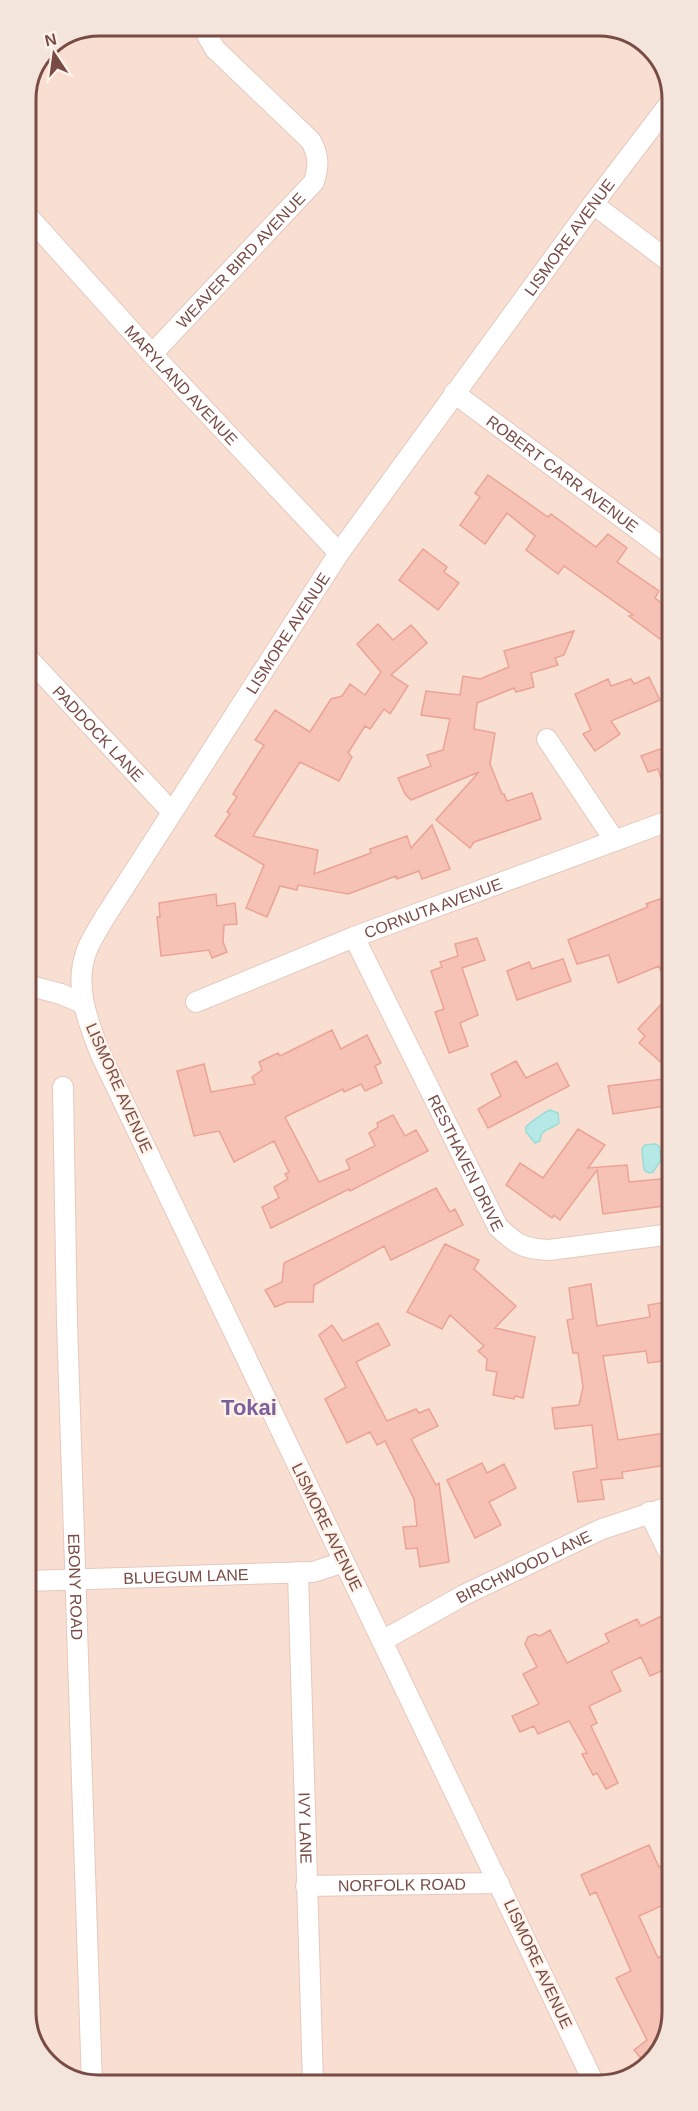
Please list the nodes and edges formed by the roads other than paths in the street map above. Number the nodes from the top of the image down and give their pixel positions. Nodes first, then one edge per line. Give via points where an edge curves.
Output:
1 (207, 36) edge
2 (662, 113) edge
3 (593, 204) junction
4 (36, 225) edge
5 (662, 256) edge
6 (152, 354) junction
7 (454, 393) junction
8 (662, 547) edge
9 (339, 553) junction
10 (36, 667) edge
11 (547, 739) dead end
12 (171, 811) junction
13 (662, 823) edge
14 (615, 841) junction
15 (354, 937) junction
16 (36, 987) edge
17 (196, 1002) dead end
18 (82, 1003) junction
19 (63, 1087) dead end
20 (662, 1235) edge
21 (662, 1509) edge
22 (649, 1512) junction
23 (662, 1538) edge
24 (344, 1562) junction
25 (298, 1572) junction
26 (76, 1580) junction
27 (36, 1581) edge
28 (382, 1641) junction
29 (500, 1883) junction
30 (306, 1886) junction
31 (92, 2074) edge
32 (313, 2075) edge
33 (590, 2075) edge

1 - 6 street, WEAVER BIRD AVENUE via 214,49 311,141 318,166 314,182
2 - 3 street, LISMORE AVENUE
3 - 5 street
3 - 7 street, LISMORE AVENUE
4 - 6 street, MARYLAND AVENUE
6 - 9 street, MARYLAND AVENUE
7 - 8 street, ROBERT CARR AVENUE
7 - 9 street, LISMORE AVENUE
9 - 12 street, LISMORE AVENUE
10 - 12 street, PADDOCK LANE
11 - 14 street
12 - 18 street, LISMORE AVENUE via 87,950
13 - 14 street, CORNUTA AVENUE
14 - 15 street, CORNUTA AVENUE
15 - 17 street, CORNUTA AVENUE
15 - 20 street, RESTHAVEN DRIVE via 498,1227 530,1249 549,1250
16 - 18 street
18 - 24 street, LISMORE AVENUE via 101,1055
19 - 26 street, EBONY ROAD
21 - 22 street, BIRCHWOOD LANE
22 - 23 street
22 - 28 street, BIRCHWOOD LANE via 603,1529 464,1595
24 - 25 street, BLUEGUM LANE via 324,1570
24 - 28 street, LISMORE AVENUE
25 - 26 street, BLUEGUM LANE
25 - 30 street, IVY LANE
26 - 27 street, BLUEGUM LANE
26 - 31 street, EBONY ROAD
28 - 29 street, LISMORE AVENUE
29 - 30 street, NORFOLK ROAD
29 - 33 street, LISMORE AVENUE
30 - 32 street, IVY LANE

